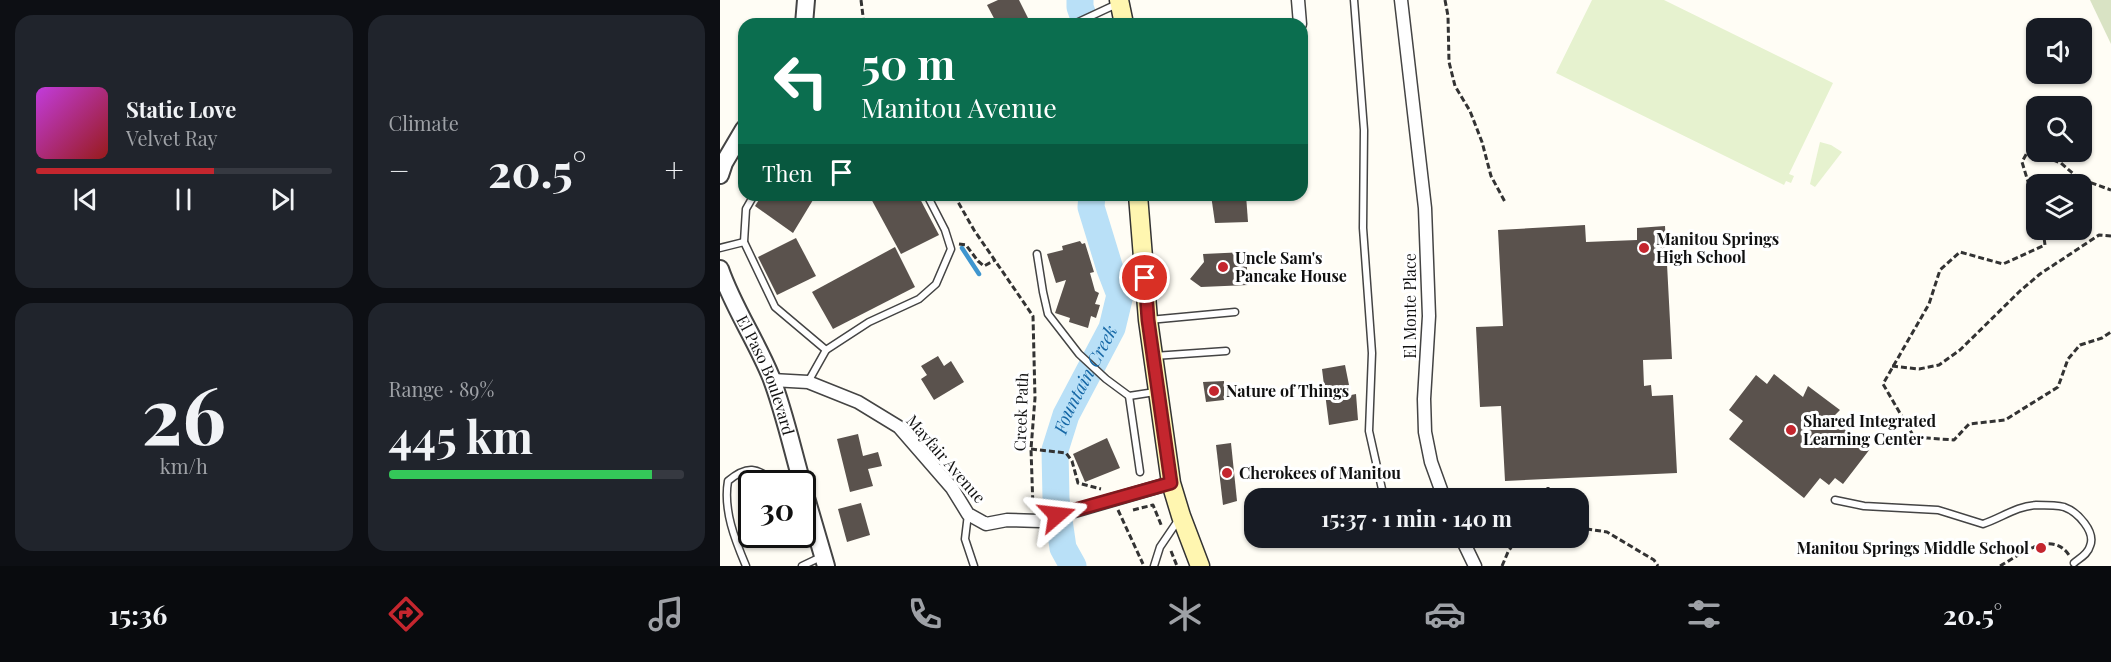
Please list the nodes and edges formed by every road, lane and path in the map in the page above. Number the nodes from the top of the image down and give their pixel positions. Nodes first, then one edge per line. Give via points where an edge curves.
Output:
1 (806, 0) edge
2 (861, 0) edge
3 (1298, 0) edge
4 (1354, 0) edge
5 (1401, 0) edge
6 (1445, 0) edge
7 (1119, 1) edge
8 (804, 18) edge
9 (863, 18) edge
10 (1086, 18) edge
11 (1123, 18) edge
12 (1300, 18) edge
13 (738, 139) edge
14 (2073, 174) edge
15 (720, 175) edge
16 (2026, 175) edge
17 (2092, 183) edge
18 (2111, 190) edge
19 (751, 201) edge
20 (930, 201) edge
21 (958, 201) edge
22 (1138, 201) edge
23 (1504, 202) dead end
24 (2111, 236) edge
25 (2044, 240) edge
26 (949, 241) junction
27 (744, 242) junction
28 (720, 248) edge
29 (1038, 254) dead end
30 (995, 260) junction
31 (720, 269) edge
32 (1235, 312) dead end
33 (1148, 320) junction
34 (2111, 332) edge
35 (826, 350) junction
36 (1226, 351) dead end
37 (1153, 356) junction
38 (1892, 366) junction
39 (772, 380) junction
40 (808, 382) junction
41 (1158, 392) junction
42 (1129, 396) junction
43 (1031, 449) junction
44 (798, 470) edge
45 (1140, 472) dead end
46 (738, 473) edge
47 (1171, 483) junction
48 (1382, 488) edge
49 (1440, 488) edge
50 (1113, 499) junction
51 (1835, 500) dead end
52 (1153, 505) dead end
53 (1131, 510) dead end
54 (1120, 512) dead end
55 (968, 514) junction
56 (1110, 514) dead end
57 (1181, 516) junction
58 (1037, 520) junction
59 (1589, 529) edge
60 (816, 531) edge
61 (738, 546) edge
62 (739, 548) edge
63 (1466, 548) edge
64 (1511, 548) edge
65 (825, 561) edge
66 (2074, 563) joint
67 (746, 566) edge
68 (802, 566) edge
69 (974, 566) edge
70 (1144, 566) edge
71 (1154, 566) edge
72 (1200, 566) edge
73 (1475, 566) edge
74 (1502, 566) edge
75 (1658, 566) edge
76 (2000, 566) edge

1 - 8 street
2 - 9 path
3 - 12 street
4 - 48 lane via 1364,130 1363,228 1372,353 1369,431
5 - 49 street, El Monte Place via 1425,208 1425,432
6 - 23 path via 1449,62 1455,86 1470,111 1491,176
7 - 10 lane
7 - 11 main road
13 - 15 street
14 - 16 path via 2061,164 2028,151 2022,162
17 - 18 path
19 - 27 lane via 746,209
20 - 26 lane
21 - 30 path, Creek Path
22 - 33 main road
24 - 38 path via 2099,235 2040,274 1939,365 1919,369
25 - 38 path via 2045,245 2003,264 1960,252 1940,270 1929,304
26 - 30 path via 966,245 984,266
26 - 35 lane via 951,249 936,284 919,299 869,322
27 - 28 lane
27 - 35 lane via 775,307
29 - 42 lane via 1048,314 1079,354
30 - 43 path, Creek Path via 1033,316 1035,398
31 - 39 street, El Paso Boulevard
32 - 33 lane
33 - 37 main road
34 - 38 path via 2080,345 2068,359 2058,387 2005,420 1969,424 1954,440 1914,437 1883,384
35 - 40 lane
36 - 37 lane
37 - 41 main road
39 - 40 street, Mayfair Avenue
39 - 44 street, El Paso Boulevard
40 - 55 street, Mayfair Avenue via 858,402 899,427 952,488
41 - 42 lane
41 - 47 main road
42 - 45 lane
43 - 50 path via 1066,453 1078,483 1109,491
43 - 58 path, Creek Path
46 - 61 lane via 728,481 725,498
47 - 50 street, Mayfair Avenue
47 - 57 main road
50 - 58 street, Mayfair Avenue
50 - 70 path
51 - 66 lane via 1864,506 1938,510 1983,524 2019,508 2065,507 2082,520 2092,535 2091,546
52 - 53 path
54 - 56 path
55 - 58 street, Mayfair Avenue via 986,524
55 - 69 lane via 965,539
57 - 71 lane via 1160,548
57 - 72 main road
59 - 75 path via 1607,532
60 - 65 street, El Paso Boulevard
62 - 67 lane
63 - 73 street
64 - 74 path
65 - 68 lane
66 - 76 path via 2067,551 2046,543

